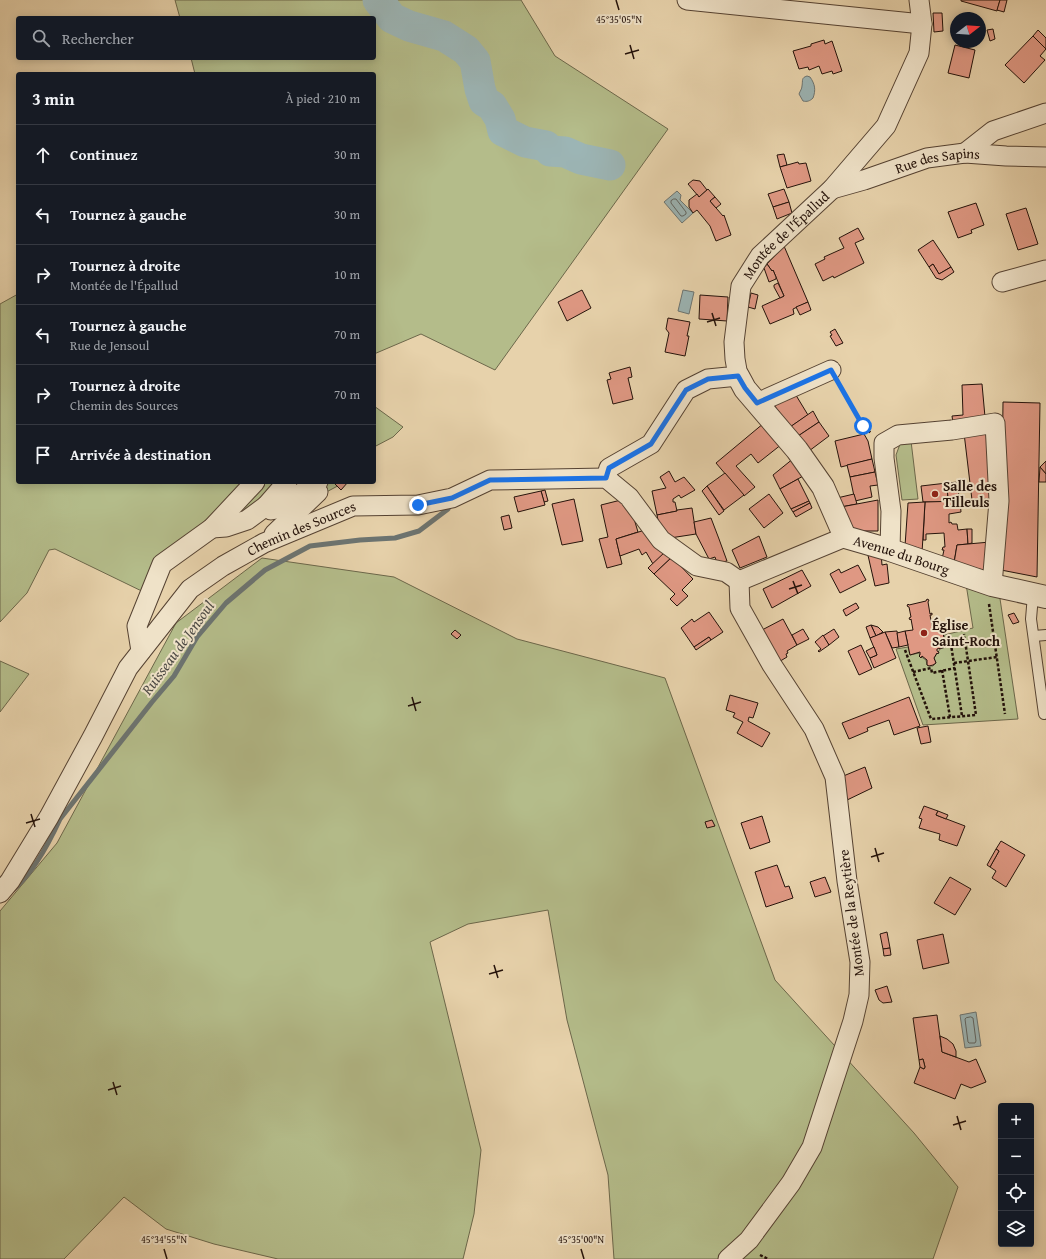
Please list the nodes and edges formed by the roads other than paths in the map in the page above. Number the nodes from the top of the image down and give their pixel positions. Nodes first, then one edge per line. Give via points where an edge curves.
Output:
1 (687, 0) edge
2 (919, 0) edge
3 (922, 24) junction
4 (1046, 113) edge
5 (965, 153) junction
6 (1046, 157) edge
7 (832, 189) junction
8 (1046, 270) edge
9 (1002, 282) dead end
10 (831, 370) road end
11 (738, 376) junction
12 (757, 403) junction
13 (606, 478) junction
14 (253, 484) edge
15 (285, 484) edge
16 (315, 484) edge
17 (324, 484) edge
18 (266, 506) junction
19 (212, 528) junction
20 (845, 537) junction
21 (264, 543) junction
22 (890, 550) junction
23 (739, 581) junction
24 (990, 594) junction
25 (1040, 596) edge
26 (1046, 635) edge
27 (1034, 636) junction
28 (141, 651) junction
29 (1044, 714) dead end
30 (0, 893) edge
31 (728, 1259) edge

1 - 3 street
2 - 3 street, Montée de l'Épallud
3 - 7 street, Montée de l'Épallud via 919,53 886,126
4 - 5 street via 993,131
5 - 6 street, Rue des Sapins
5 - 7 street, Rue des Sapins via 927,158
7 - 11 street, Montée de l'Épallud via 760,256 741,286 734,342
8 - 9 street
10 - 12 street
11 - 12 street, Montée de l'Épallud
11 - 13 street via 708,379 686,390 651,444 609,468
12 - 20 street, Montée de l'Épallud via 797,450 823,487
13 - 21 street, Chemin des Sources via 490,480 452,498 418,505 353,506
13 - 23 street via 629,497 661,540 697,566 726,572
14 - 19 street
15 - 18 street
16 - 18 street via 277,508 271,510
17 - 21 street via 314,497
18 - 19 street via 247,520 226,527
19 - 28 street via 162,564 137,626
20 - 22 street, Avenue du Bourg
20 - 23 street, Avenue du Bourg
21 - 28 street, Chemin des Sources via 223,566 190,589
22 - 24 street, Avenue du Bourg
22 - 24 street via 891,511 884,443 898,435 995,423 999,500
23 - 31 street, Montée de la Reytière via 740,608 772,665 814,729 835,777 847,881 860,962 859,995 853,1021 812,1148 791,1183 749,1240
24 - 25 street, Avenue du Bourg
25 - 27 lane via 1031,619
26 - 27 lane
27 - 29 lane
28 - 30 street, Chemin des Sources via 128,668 48,817 10,881

